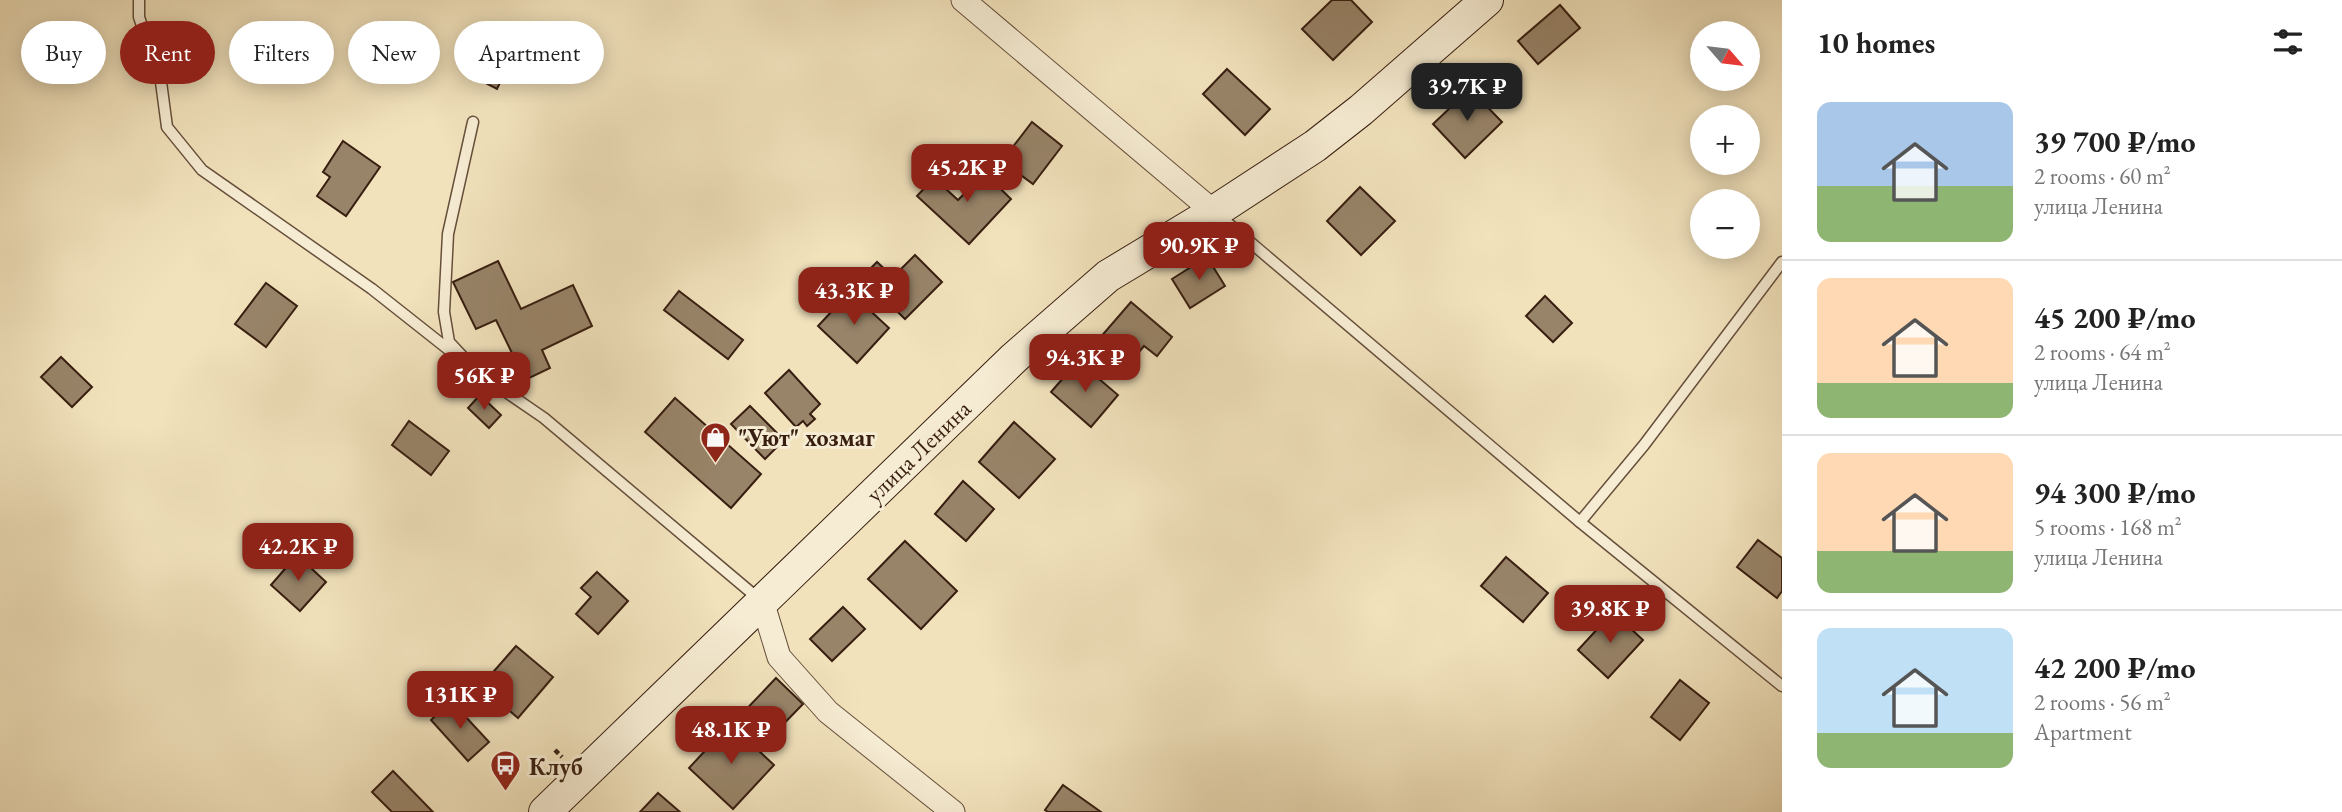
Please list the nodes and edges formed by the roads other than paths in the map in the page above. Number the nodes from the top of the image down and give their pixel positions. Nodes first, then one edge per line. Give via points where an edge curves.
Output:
1 (139, 0) edge
2 (963, 0) edge
3 (1487, 0) edge
4 (473, 122) dead end
5 (1214, 212) junction
6 (1782, 262) edge
7 (477, 372) junction
8 (1580, 522) junction
9 (762, 601) junction
10 (1782, 686) edge
11 (545, 812) edge
12 (953, 812) edge

1 - 7 lane via 139,18 161,82 167,127 202,170 372,289
2 - 5 street
3 - 5 main road, улица Ленина via 1315,146
4 - 7 lane via 448,234 444,312 449,342
5 - 8 lane
5 - 9 main road, улица Ленина via 1108,276 1014,358
6 - 8 lane
7 - 9 lane via 544,418
8 - 10 lane
9 - 11 main road, улица Ленина
9 - 12 street via 779,657 828,712

